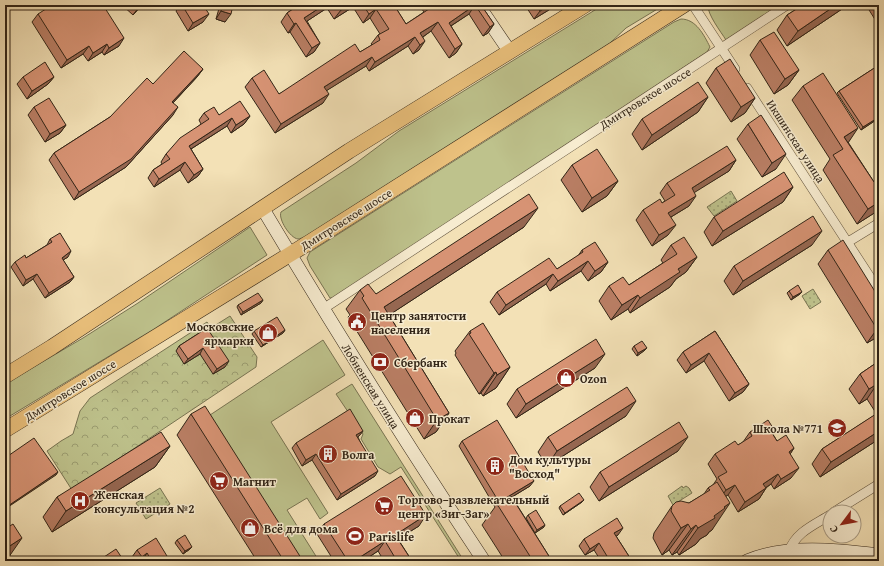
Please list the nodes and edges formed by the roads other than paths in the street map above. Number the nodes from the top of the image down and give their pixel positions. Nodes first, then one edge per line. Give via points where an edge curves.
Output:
1 (478, 5) edge
2 (585, 5) edge
3 (684, 5) edge
4 (693, 5) edge
5 (787, 5) edge
6 (722, 49) junction
7 (510, 52) junction
8 (263, 208) junction
9 (879, 223) edge
10 (848, 242) junction
11 (290, 254) junction
12 (879, 290) edge
13 (323, 309) junction
14 (5, 376) edge
15 (5, 430) edge
16 (879, 484) edge
17 (847, 504) edge
18 (822, 520) edge
19 (789, 551) junction
20 (879, 555) edge
21 (484, 561) edge
22 (747, 561) edge

1 - 7 street
2 - 7 main road
3 - 11 main road, Дмитровское шоссе
4 - 6 street, Икшинская улица
5 - 6 street, Дмитровское шоссе
6 - 10 street, Икшинская улица
6 - 13 street, Дмитровское шоссе
7 - 8 main road via 349,151
8 - 11 street, Лобненская улица
8 - 14 main road
9 - 10 street
10 - 12 street, Икшинская улица
11 - 13 street, Лобненская улица
11 - 15 main road, Дмитровское шоссе
13 - 21 street, Лобненская улица
16 - 17 street
18 - 19 street via 801,533
19 - 20 street via 820,550
19 - 22 street

